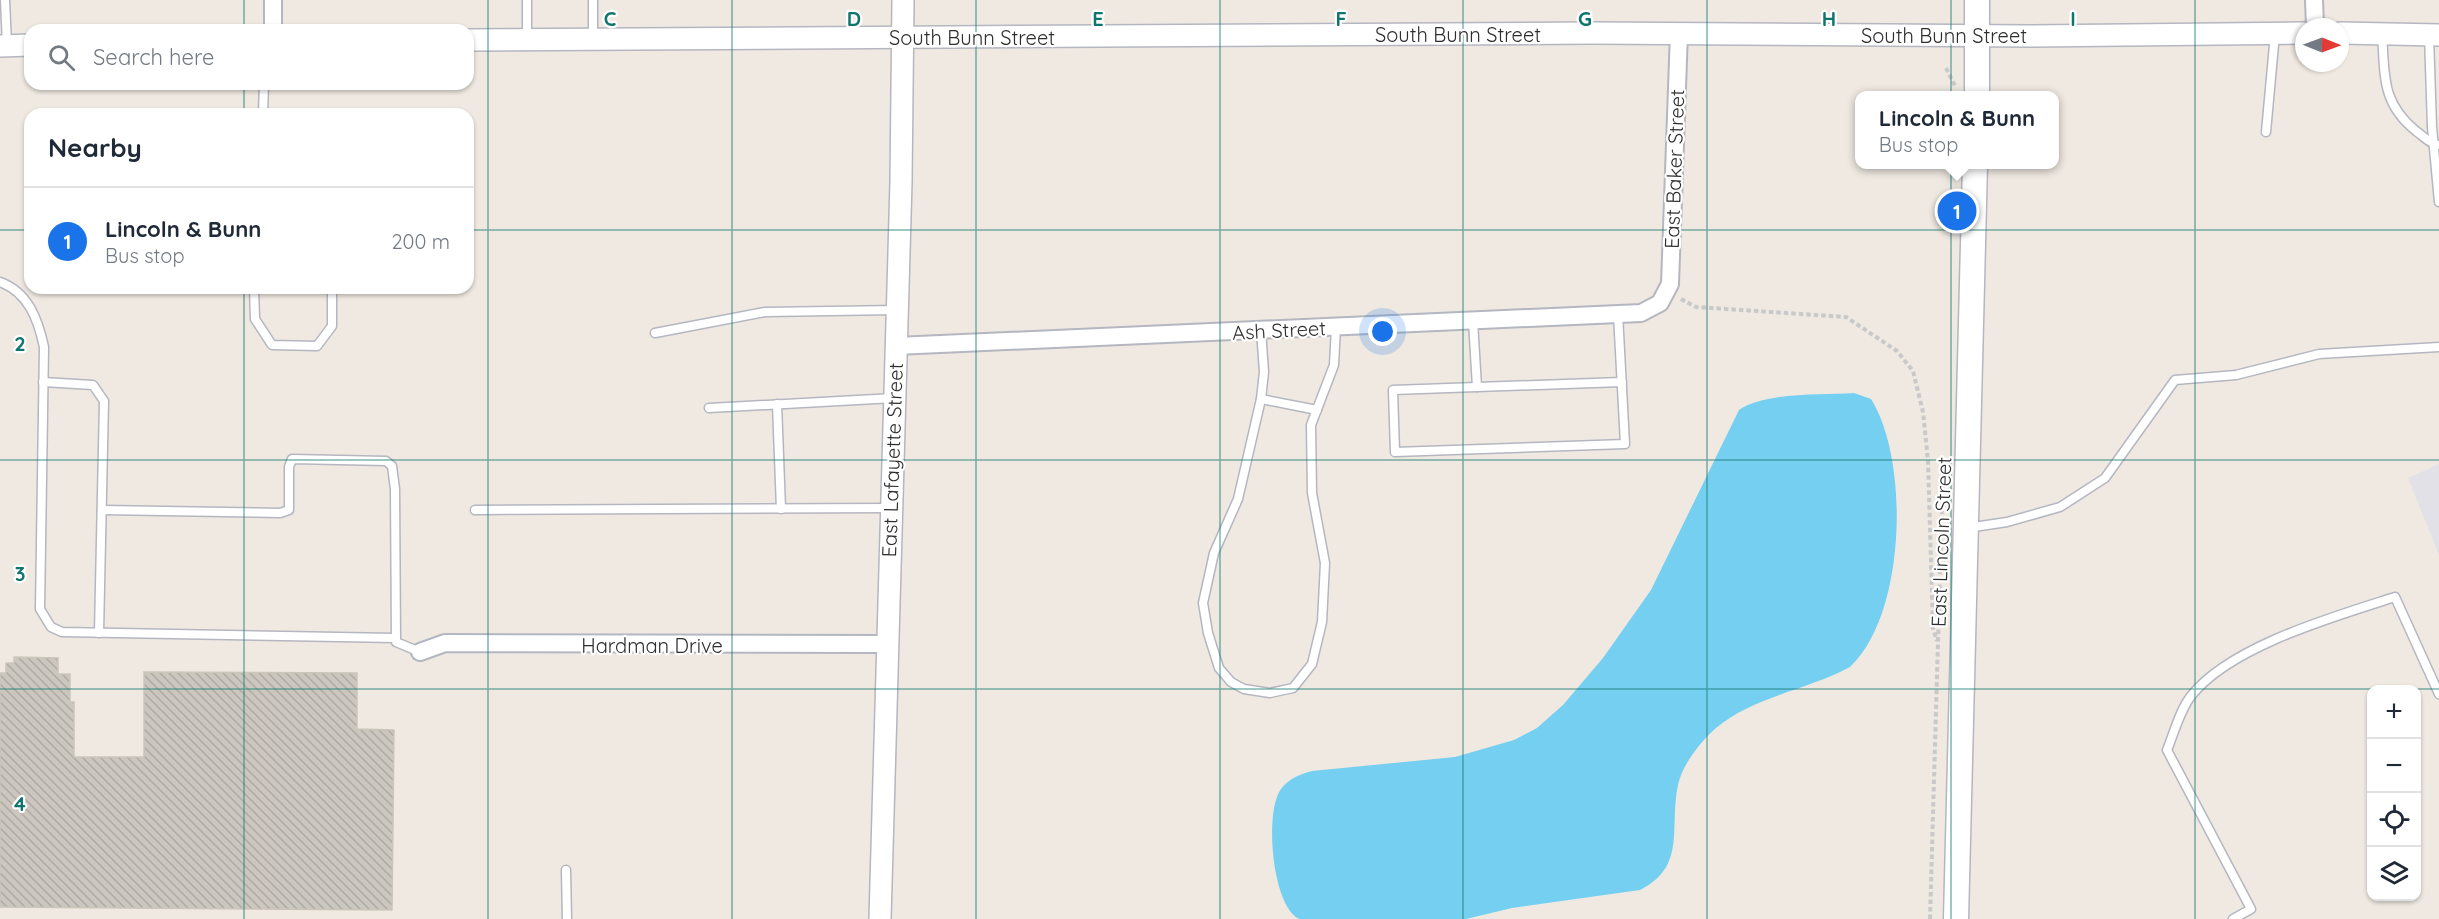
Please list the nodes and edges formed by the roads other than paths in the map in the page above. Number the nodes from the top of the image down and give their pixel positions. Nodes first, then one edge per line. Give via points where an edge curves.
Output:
1 (5, 0) edge
2 (273, 0) edge
3 (527, 0) edge
4 (593, 0) edge
5 (903, 0) edge
6 (1977, 0) edge
7 (2314, 0) edge
8 (2315, 18) edge
9 (273, 24) edge
10 (1679, 32) junction
11 (2275, 33) junction
12 (2295, 33) edge
13 (2349, 33) edge
14 (1978, 34) junction
15 (2382, 34) junction
16 (2434, 34) edge
17 (903, 37) junction
18 (474, 40) edge
19 (527, 40) junction
20 (593, 40) junction
21 (24, 45) edge
22 (3, 46) edge
23 (264, 90) edge
24 (1977, 91) edge
25 (263, 108) edge
26 (2266, 132) dead end
27 (2436, 144) edge
28 (1975, 169) edge
29 (2439, 202) edge
30 (0, 282) edge
31 (254, 294) edge
32 (332, 294) edge
33 (1664, 298) joint
34 (897, 310) junction
35 (1618, 314) junction
36 (1473, 321) junction
37 (1336, 327) junction
38 (1261, 330) junction
39 (654, 333) dead end
40 (896, 346) junction
41 (2439, 347) edge
42 (43, 382) junction
43 (1622, 382) junction
44 (1477, 387) junction
45 (894, 398) junction
46 (1261, 399) junction
47 (777, 404) junction
48 (709, 408) dead end
49 (1317, 410) junction
50 (890, 508) junction
51 (781, 509) junction
52 (102, 510) junction
53 (475, 510) dead end
54 (1966, 528) junction
55 (99, 633) junction
56 (395, 638) junction
57 (886, 644) junction
58 (420, 652) joint
59 (2439, 694) edge
60 (566, 870) dead end
61 (567, 919) edge
62 (880, 919) edge
63 (1956, 919) edge
64 (2233, 919) edge

1 - 22 lane
2 - 9 street
3 - 19 lane
4 - 20 lane
5 - 17 street, East Lafayette Street
6 - 14 main road
7 - 8 street
10 - 14 street, South Bunn Street
10 - 17 street, South Bunn Street
10 - 33 street, East Baker Street via 1671,271
11 - 12 street, South Bunn Street
11 - 14 street, South Bunn Street
11 - 26 lane
13 - 15 street
14 - 24 main road
15 - 16 street
15 - 27 lane via 2392,106 2397,115
16 - 27 lane
17 - 20 street, South Bunn Street
17 - 34 street, East Lafayette Street
18 - 19 street, South Bunn Street
19 - 20 street, South Bunn Street
21 - 22 street
23 - 25 lane
27 - 29 lane
28 - 54 main road, East Lincoln Street
30 - 42 lane via 14,287 40,326
31 - 32 lane via 255,319 272,345 318,346 332,326
33 - 35 street, Ash Street via 1641,313
34 - 39 lane via 765,312
34 - 40 street, East Lafayette Street
35 - 36 street, Ash Street
35 - 43 lane
36 - 37 street, Ash Street
36 - 44 lane
37 - 38 street, Ash Street
37 - 49 lane via 1334,365
38 - 40 street, Ash Street
38 - 46 lane
40 - 45 street, East Lafayette Street
41 - 54 lane via 2319,354 2236,375 2175,380 2105,478 2060,507 2007,522
42 - 52 lane via 93,385 104,401
42 - 55 lane via 40,609 51,627 62,632
43 - 44 lane
43 - 44 lane via 1624,444 1395,452 1393,390
45 - 47 lane
45 - 50 street, East Lafayette Street
46 - 49 lane
46 - 49 lane via 1238,499 1214,553 1203,603 1219,668 1230,682 1244,689 1270,693 1293,687 1312,664 1326,589 1312,493 1311,425
47 - 48 lane
47 - 51 lane
50 - 51 lane
50 - 57 street, East Lafayette Street
51 - 53 lane
52 - 55 lane
52 - 56 lane via 280,513 289,510 292,459 386,461 392,466 394,489
54 - 63 main road, East Lincoln Street
55 - 56 lane
56 - 58 lane via 396,642
57 - 58 street, Hardman Drive via 445,643
57 - 62 street, East Lafayette Street
59 - 64 lane via 2395,597 2302,627 2268,643 2220,670 2191,696 2167,750 2251,909
60 - 61 lane

